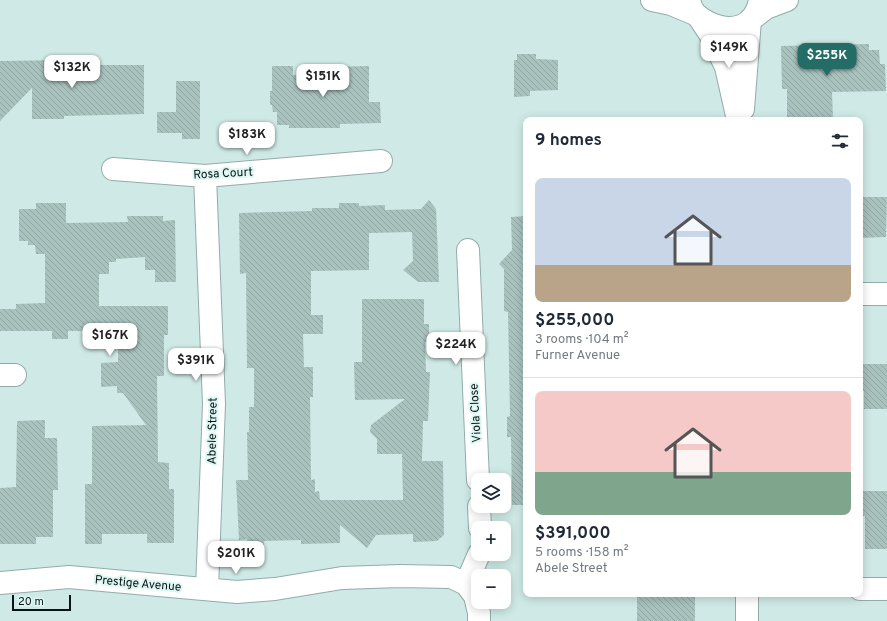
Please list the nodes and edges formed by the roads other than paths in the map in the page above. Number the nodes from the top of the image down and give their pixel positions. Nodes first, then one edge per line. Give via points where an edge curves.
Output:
1 (652, 0) edge
2 (786, 0) edge
3 (694, 10) edge
4 (754, 13) edge
5 (737, 117) edge
6 (743, 117) edge
7 (381, 161) dead end
8 (113, 169) dead end
9 (206, 176) junction
10 (468, 250) dead end
11 (863, 294) edge
12 (887, 294) edge
13 (478, 473) edge
14 (477, 561) edge
15 (0, 583) edge
16 (466, 584) junction
17 (207, 589) junction
18 (863, 589) edge
19 (887, 589) edge
20 (747, 597) edge
21 (479, 621) edge
22 (747, 621) edge

1 - 3 street
2 - 4 street
3 - 4 street via 711,24 730,27 741,26
3 - 5 street via 710,34 726,67
4 - 6 street
7 - 9 street, Rosa Court
8 - 9 street, Rosa Court
9 - 17 street, Abele Street via 214,404
10 - 13 street, Viola Close
11 - 12 street
14 - 16 street
15 - 17 street, Prestige Avenue via 69,577
16 - 17 street, Prestige Avenue via 451,577 393,577 342,578 237,592
16 - 21 street via 475,596
18 - 19 street
20 - 22 street

